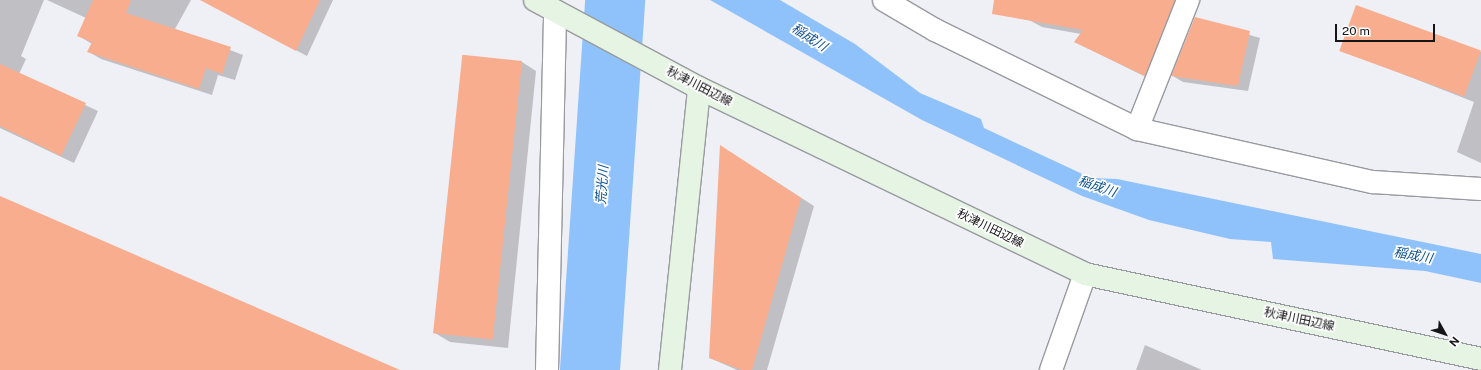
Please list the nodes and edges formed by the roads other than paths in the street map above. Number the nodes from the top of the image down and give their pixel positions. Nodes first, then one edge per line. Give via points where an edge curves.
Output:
1 (535, 0) edge
2 (884, 0) edge
3 (1188, 0) edge
4 (555, 12) junction
5 (699, 88) junction
6 (1137, 129) junction
7 (1481, 189) edge
8 (1085, 274) junction
9 (1481, 359) edge
10 (547, 370) edge
11 (670, 370) edge
12 (1051, 370) edge

1 - 4 main road, 秋津川田辺線
2 - 6 street via 936,30
3 - 6 street
4 - 5 main road, 秋津川田辺線
4 - 10 street
5 - 8 main road, 秋津川田辺線
5 - 11 main road
6 - 7 street via 1373,182
8 - 9 main road, 秋津川田辺線
8 - 12 street

